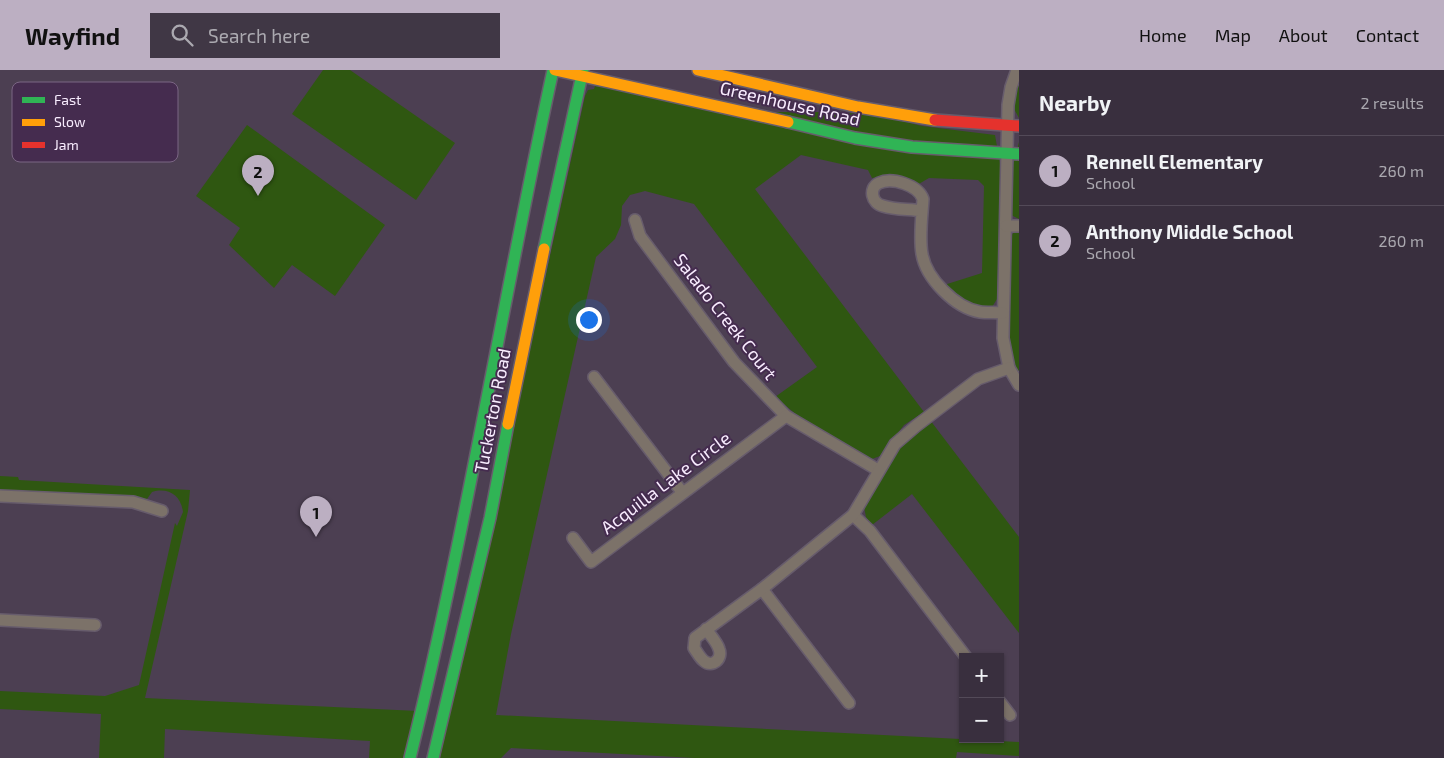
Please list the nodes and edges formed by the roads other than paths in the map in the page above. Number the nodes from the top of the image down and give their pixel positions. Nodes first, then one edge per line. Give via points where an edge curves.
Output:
1 (554, 70) edge
2 (698, 70) edge
3 (1017, 70) edge
4 (721, 72) edge
5 (582, 73) edge
6 (1014, 126) edge
7 (1013, 154) edge
8 (922, 211) dead end
9 (636, 220) dead end
10 (1006, 226) junction
11 (1019, 226) edge
12 (1003, 313) junction
13 (1009, 368) junction
14 (594, 377) dead end
15 (1019, 385) edge
16 (786, 416) junction
17 (878, 470) junction
18 (682, 492) junction
19 (0, 496) edge
20 (162, 511) dead end
21 (853, 515) junction
22 (573, 538) dead end
23 (762, 588) junction
24 (0, 620) edge
25 (95, 625) dead end
26 (706, 629) dead end
27 (963, 653) edge
28 (432, 670) junction
29 (452, 675) junction
30 (849, 703) dead end
31 (1004, 707) edge
32 (1010, 715) dead end
33 (410, 758) edge
34 (433, 758) edge

1 - 5 main road, Greenhouse Road
1 - 28 main road, Tuckerton Road via 520,220
2 - 4 main road, Greenhouse Road
3 - 6 street via 1011,87
4 - 6 main road, Greenhouse Road via 888,112
5 - 7 main road, Greenhouse Road via 855,138 912,147
5 - 29 main road, Tuckerton Road via 514,384 490,518
6 - 7 street
7 - 10 street
8 - 12 street via 922,253 926,266 943,289 958,303 979,312
9 - 16 street, Salado Creek Court via 640,236 734,362
10 - 11 street
10 - 12 street
12 - 13 street via 1003,338
13 - 15 street
13 - 17 street via 978,379 916,426 895,444
14 - 18 street
16 - 17 street, Salado Creek Court
16 - 18 street, Acquilla Lake Circle
17 - 21 street
18 - 22 street, Acquilla Lake Circle via 591,562
19 - 20 street via 133,502
21 - 23 street
21 - 27 street via 870,531
23 - 26 street
23 - 30 street
24 - 25 street
28 - 29 main road
28 - 33 main road, Tuckerton Road
29 - 34 main road, Tuckerton Road
31 - 32 street

